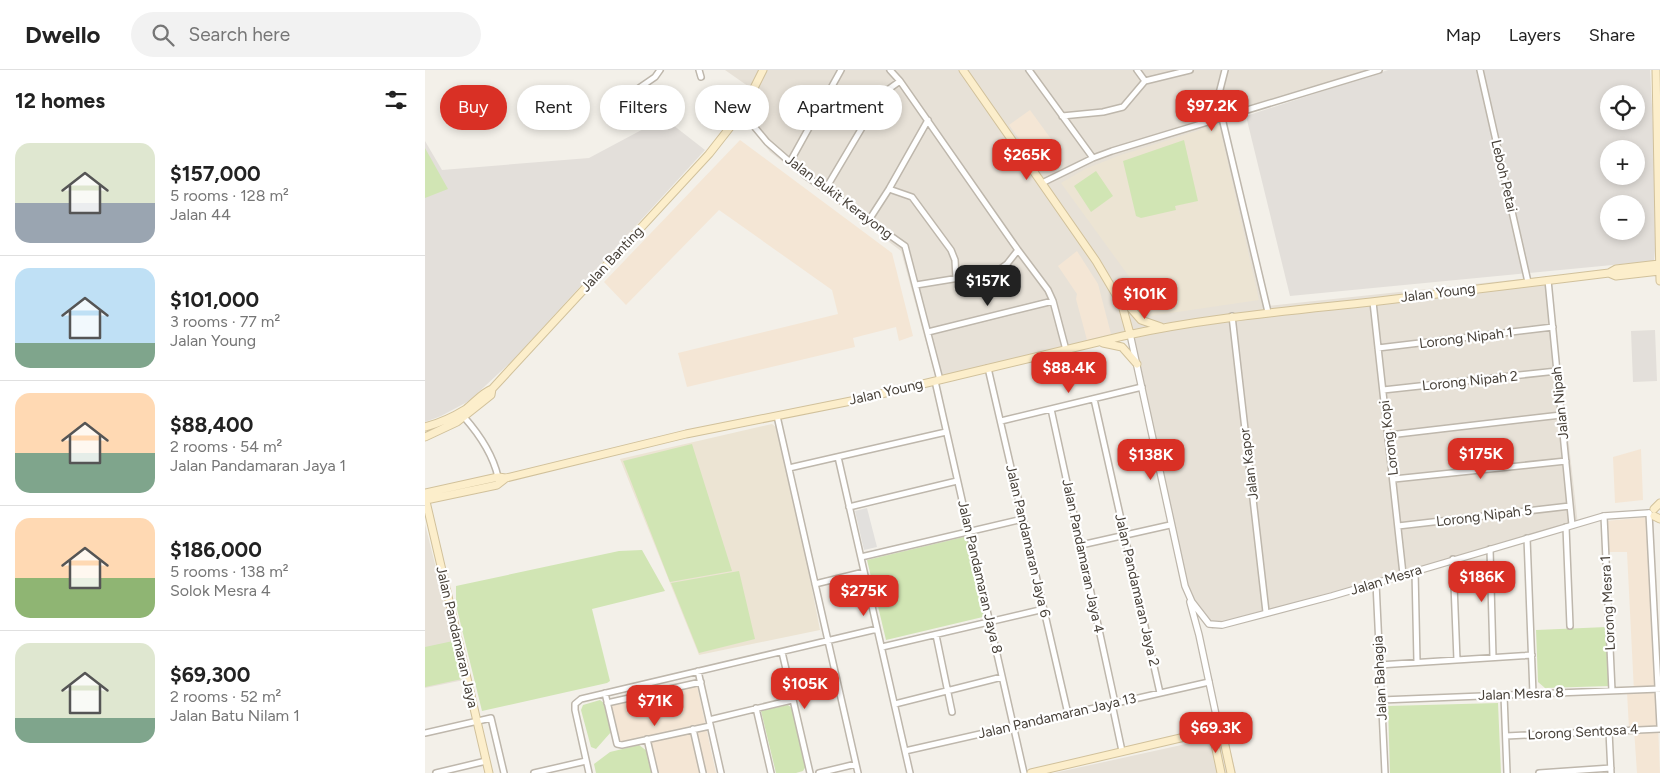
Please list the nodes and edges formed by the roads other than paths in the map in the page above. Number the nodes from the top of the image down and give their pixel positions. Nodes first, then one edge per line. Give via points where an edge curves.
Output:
1 (660, 70) edge
2 (699, 70) edge
3 (763, 70) edge
4 (841, 70) edge
5 (891, 70) edge
6 (963, 70) edge
7 (1029, 70) edge
8 (1137, 70) edge
9 (1189, 70) edge
10 (1225, 70) edge
11 (1354, 70) edge
12 (1379, 70) edge
13 (1480, 70) edge
14 (1656, 70) edge
15 (701, 77) dead end
16 (1353, 78) junction
17 (900, 81) junction
18 (1145, 81) junction
19 (643, 85) edge
20 (756, 85) edge
21 (1062, 116) junction
22 (1222, 118) junction
23 (928, 120) junction
24 (1212, 122) junction
25 (728, 130) edge
26 (757, 130) edge
27 (1093, 158) junction
28 (790, 162) junction
29 (1042, 183) junction
30 (889, 189) junction
31 (825, 190) junction
32 (869, 220) junction
33 (1660, 222) edge
34 (1018, 250) junction
35 (1660, 268) edge
36 (956, 278) junction
37 (1108, 280) junction
38 (1548, 280) junction
39 (1660, 280) edge
40 (1528, 282) junction
41 (916, 285) junction
42 (1053, 301) junction
43 (1373, 302) junction
44 (1267, 312) junction
45 (1232, 316) junction
46 (1164, 327) junction
47 (1553, 327) junction
48 (928, 332) junction
49 (1130, 334) junction
50 (1095, 342) junction
51 (1378, 348) junction
52 (1066, 350) junction
53 (1137, 364) junction
54 (988, 368) junction
55 (1557, 371) junction
56 (938, 381) junction
57 (1142, 388) junction
58 (492, 390) junction
59 (1383, 390) junction
60 (1094, 399) junction
61 (1051, 409) junction
62 (1561, 415) junction
63 (777, 416) junction
64 (464, 417) junction
65 (1001, 421) junction
66 (425, 428) edge
67 (439, 429) junction
68 (946, 432) junction
69 (1389, 435) junction
70 (425, 438) edge
71 (425, 442) edge
72 (838, 457) junction
73 (1566, 460) junction
74 (789, 468) junction
75 (502, 478) junction
76 (1394, 479) junction
77 (957, 481) junction
78 (425, 497) edge
79 (1660, 503) edge
80 (1570, 506) junction
81 (849, 507) junction
82 (1656, 514) edge
83 (1604, 516) junction
84 (1023, 519) junction
85 (1170, 524) junction
86 (1399, 526) junction
87 (1569, 526) junction
88 (969, 532) junction
89 (1125, 535) junction
90 (1527, 538) junction
91 (1081, 546) junction
92 (1490, 549) junction
93 (861, 557) junction
94 (1453, 560) junction
95 (1415, 571) junction
96 (864, 572) junction
97 (1403, 574) junction
98 (1376, 583) junction
99 (815, 584) junction
100 (1187, 593) junction
101 (1044, 609) junction
102 (1266, 612) junction
103 (990, 622) junction
104 (1570, 626) dead end
105 (877, 629) junction
106 (936, 634) junction
107 (828, 641) junction
108 (881, 647) junction
109 (782, 652) junction
110 (1532, 654) junction
111 (1493, 657) junction
112 (1457, 660) junction
113 (1417, 662) junction
114 (1379, 665) junction
115 (698, 671) junction
116 (1003, 678) junction
117 (701, 682) junction
118 (1209, 682) junction
119 (1659, 689) edge
120 (1612, 690) junction
121 (948, 691) junction
122 (605, 693) junction
123 (1160, 693) junction
124 (1533, 694) junction
125 (1504, 695) junction
126 (793, 700) junction
127 (1381, 700) junction
128 (607, 703) junction
129 (895, 704) junction
130 (1113, 704) junction
131 (756, 708) junction
132 (953, 712) dead end
133 (1068, 714) junction
134 (477, 721) junction
135 (710, 723) junction
136 (1014, 726) junction
137 (1660, 727) edge
138 (693, 729) junction
139 (1215, 729) junction
140 (1609, 732) junction
141 (425, 733) edge
142 (1506, 736) junction
143 (647, 740) junction
144 (905, 751) junction
145 (1122, 752) junction
146 (486, 761) junction
147 (586, 761) junction
148 (856, 764) junction
149 (463, 766) junction
150 (1611, 771) edge
151 (436, 773) edge
152 (465, 773) edge
153 (489, 773) edge
154 (504, 773) edge
155 (534, 773) edge
156 (589, 773) edge
157 (655, 773) edge
158 (703, 773) edge
159 (721, 773) edge
160 (771, 773) edge
161 (810, 773) edge
162 (819, 773) edge
163 (858, 773) edge
164 (911, 773) edge
165 (1024, 773) edge
166 (1031, 773) edge
167 (1221, 773) edge
168 (1231, 773) edge
169 (1385, 773) edge
170 (1507, 773) edge
171 (1539, 773) edge
172 (1545, 773) edge

1 - 19 street
2 - 15 street
3 - 20 main road, Jalan Banting
4 - 28 street
5 - 17 street
6 - 29 main road
7 - 21 street
8 - 18 street
9 - 18 street
10 - 24 street
11 - 16 street
12 - 16 street
13 - 40 street, Leboh Petai
14 - 33 main road
16 - 22 street
17 - 23 street
17 - 31 street via 882,94
18 - 21 street via 1123,107
21 - 27 street
22 - 24 street
22 - 44 street
23 - 30 street
23 - 34 street
24 - 27 street
25 - 58 main road, Jalan Banting
26 - 28 street, Jalan Bukit Kerayong
27 - 29 street
28 - 31 street, Jalan Bukit Kerayong
29 - 37 main road
30 - 32 street
30 - 36 street via 913,197 951,250
31 - 32 street, Jalan Bukit Kerayong
32 - 41 street, Jalan Bukit Kerayong via 905,246
33 - 35 main road
34 - 36 street via 1003,269
34 - 42 street
35 - 38 main road, Jalan Young via 1616,269 1609,273
35 - 39 main road
36 - 41 street
37 - 46 main road via 1141,320
37 - 49 main road via 1122,305
38 - 40 main road, Jalan Young
38 - 47 street, Jalan Nipah
40 - 43 main road, Jalan Young
41 - 48 street, Jalan Bukit Kerayong
42 - 48 street
42 - 52 street
43 - 44 main road, Jalan Young
43 - 51 street, Lorong Kopi
44 - 45 main road, Jalan Young
45 - 46 main road, Jalan Young
45 - 102 street, Jalan Kapor
46 - 49 main road, Jalan Young
47 - 51 street, Lorong Nipah 1
47 - 55 street, Jalan Nipah
48 - 56 street, Jalan Bukit Kerayong
49 - 50 main road, Jalan Young
49 - 53 street
50 - 52 main road, Jalan Young
50 - 53 main road via 1122,347
51 - 59 street, Lorong Kopi
52 - 54 main road, Jalan Young
53 - 57 street
54 - 56 main road, Jalan Young
54 - 65 street, Jalan Pandamaran Jaya 6
55 - 59 street, Lorong Nipah 2
55 - 62 street, Jalan Nipah
56 - 63 main road, Jalan Young
56 - 68 street, Jalan Pandamaran Jaya 8
57 - 60 street
57 - 85 street
58 - 64 main road, Jalan Banting via 491,395
58 - 67 main road
59 - 69 street, Lorong Kopi
60 - 61 street
60 - 89 street, Jalan Pandamaran Jaya 2
61 - 65 street
61 - 91 street, Jalan Pandamaran Jaya 4
62 - 69 street
62 - 73 street, Jalan Nipah
63 - 74 street
63 - 75 main road, Jalan Young via 685,434
64 - 67 main road, Jalan Banting
64 - 75 street via 482,440
65 - 84 street, Jalan Pandamaran Jaya 6
66 - 67 main road
67 - 70 main road
67 - 71 main road
68 - 72 street
68 - 77 street, Jalan Pandamaran Jaya 8
69 - 76 street, Lorong Kopi
72 - 74 street
72 - 81 street
73 - 76 street
73 - 80 street, Jalan Nipah
74 - 99 street
75 - 78 main road, Jalan Young via 497,484
76 - 86 street, Lorong Kopi
77 - 81 street
77 - 88 street, Jalan Pandamaran Jaya 8
78 - 134 main road, Jalan Pandamaran Jaya
79 - 82 main road
80 - 86 street, Lorong Nipah 5
80 - 87 street, Jalan Nipah
81 - 93 street
82 - 83 street, Jalan Mesra
82 - 119 street
83 - 87 street, Jalan Mesra
83 - 120 street, Lorong Mesra 1
84 - 88 street
84 - 101 street, Jalan Pandamaran Jaya 6
85 - 89 street
85 - 100 street
86 - 97 street, Lorong Kopi
87 - 90 street, Jalan Mesra
87 - 104 street, Jalan Nipah
88 - 93 street
88 - 103 street, Jalan Pandamaran Jaya 8
89 - 91 street
89 - 123 street, Jalan Pandamaran Jaya 2
90 - 92 street, Jalan Mesra
90 - 110 street
91 - 130 street, Jalan Pandamaran Jaya 4
92 - 94 street, Jalan Mesra
92 - 111 street
93 - 96 street
94 - 95 street, Jalan Mesra
94 - 112 street
95 - 97 street, Jalan Mesra
95 - 113 street
96 - 99 street
96 - 105 street
97 - 98 street, Jalan Mesra
98 - 102 street, Jalan Mesra
98 - 114 street, Jalan Bahagia
99 - 107 street
100 - 102 street, Jalan Mesra via 1209,624 1222,625
100 - 118 street
101 - 103 street
101 - 133 street, Jalan Pandamaran Jaya 6
103 - 106 street
103 - 116 street, Jalan Pandamaran Jaya 8
105 - 107 street
105 - 108 street
106 - 108 street
106 - 121 street
107 - 109 street
107 - 148 street
108 - 129 street
109 - 115 street
109 - 126 street
110 - 111 street
110 - 124 street
111 - 112 street
112 - 113 street
113 - 114 street
114 - 127 street, Jalan Bahagia
115 - 117 street
115 - 122 street
116 - 121 street
116 - 136 street, Jalan Pandamaran Jaya 8
117 - 128 street
117 - 135 street
118 - 123 street, Jalan Pandamaran Jaya 13
118 - 139 street
119 - 120 street, Jalan Mesra 8
119 - 137 street
120 - 124 street, Jalan Mesra 8
121 - 129 street
121 - 132 street
122 - 128 street
122 - 147 street via 581,699 575,704
123 - 130 street, Jalan Pandamaran Jaya 13
124 - 125 street, Jalan Mesra 8
125 - 127 street, Jalan Mesra 8
125 - 142 street
126 - 131 street
126 - 161 street
127 - 169 street, Jalan Bahagia
128 - 143 street via 617,744
129 - 144 street
130 - 133 street, Jalan Pandamaran Jaya 13
130 - 145 street, Jalan Pandamaran Jaya 4
131 - 135 street
131 - 160 street
133 - 136 street, Jalan Pandamaran Jaya 13
134 - 141 street
134 - 146 main road, Jalan Pandamaran Jaya
134 - 154 street via 491,719
135 - 138 street
135 - 159 street
136 - 144 street, Jalan Pandamaran Jaya 13
136 - 165 street, Jalan Pandamaran Jaya 8
137 - 140 street, Lorong Sentosa 4
138 - 143 street
138 - 158 street
139 - 145 main road
139 - 167 main road
139 - 168 main road via 1222,734
140 - 142 street, Lorong Sentosa 4
140 - 150 street
142 - 170 street
143 - 157 street
144 - 164 street
145 - 166 main road
146 - 149 street
146 - 153 main road, Jalan Pandamaran Jaya
147 - 155 street
147 - 156 street
148 - 162 street
148 - 163 street
149 - 151 street
149 - 152 street
150 - 172 street
171 - 172 street

